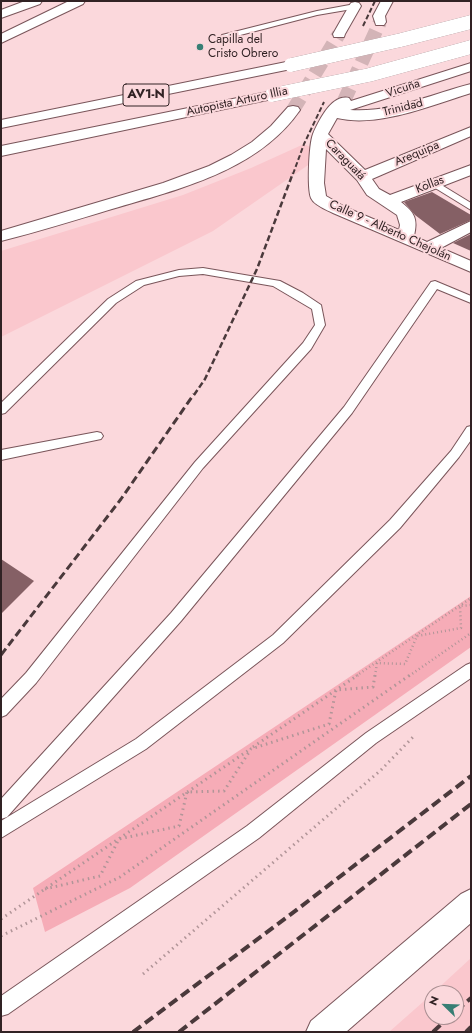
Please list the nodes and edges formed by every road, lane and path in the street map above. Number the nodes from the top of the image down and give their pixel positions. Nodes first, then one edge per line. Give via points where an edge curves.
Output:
1 (36, 1) edge
2 (79, 1) edge
3 (327, 1) edge
4 (387, 1) edge
5 (355, 6) joint
6 (327, 11) junction
7 (1, 14) edge
8 (380, 22) tunnel mouth
9 (471, 22) edge
10 (339, 34) tunnel mouth
11 (225, 37) dead end
12 (1, 39) edge
13 (471, 47) edge
14 (471, 67) edge
15 (471, 88) edge
16 (337, 108) junction
17 (293, 110) tunnel mouth
18 (1, 124) edge
19 (471, 131) edge
20 (320, 135) junction
21 (1, 151) edge
22 (464, 172) edge
23 (363, 178) junction
24 (435, 184) junction
25 (471, 184) edge
26 (389, 201) junction
27 (471, 207) edge
28 (471, 226) edge
29 (1, 236) edge
30 (405, 238) junction
31 (427, 248) junction
32 (471, 266) edge
33 (471, 300) edge
34 (1, 410) edge
35 (471, 430) edge
36 (97, 436) dead end
37 (1, 455) edge
38 (471, 598) edge
39 (471, 605) edge
40 (460, 606) junction
41 (471, 633) edge
42 (416, 636) junction
43 (377, 663) junction
44 (471, 670) edge
45 (336, 690) junction
46 (1, 710) edge
47 (418, 731) dead end
48 (251, 749) junction
49 (188, 792) junction
50 (1, 811) edge
51 (1, 830) edge
52 (119, 839) junction
53 (45, 889) junction
54 (471, 904) edge
55 (1, 919) edge
56 (1, 936) edge
57 (143, 974) dead end
58 (1, 1007) edge
59 (322, 1032) edge

1 - 7 main road
2 - 12 main road
3 - 6 lane
4 - 8 main road via 379,16
5 - 6 lane
5 - 10 main road
6 - 11 lane
9 - 18 main road, Autopista Arturo Illia / AV1-N, bridge via 291,65
13 - 21 main road, Autopista Arturo Illia / AV1-N, bridge via 369,74
14 - 16 main road, Vicuña
15 - 16 main road, Trinidad via 395,111 375,114 350,116
16 - 20 main road, Calle 9 - Alberto Chejolán
17 - 29 main road via 262,142 240,158 211,172
19 - 23 main road, Arequipa
20 - 23 main road, Caraguatá
20 - 30 main road, Calle 9 - Alberto Chejolán via 316,183 319,198 338,210
22 - 24 main road, Kollas
22 - 25 main road
23 - 26 main road, Caraguatá via 372,192
24 - 26 main road, Kollas
24 - 27 lane
26 - 30 main road, Caraguatá via 405,213 408,225
28 - 31 main road
30 - 31 main road, Calle 9 - Alberto Chejolán
31 - 32 main road, Calle 9 - Alberto Chejolán
33 - 50 lane via 435,284 348,410 176,617
34 - 46 lane via 112,301 140,283 187,273 239,276 276,283 317,307 320,325 307,346 199,466 31,678
35 - 51 lane via 455,454 395,524 278,639 141,744
36 - 37 lane
38 - 40 path
39 - 40 path
40 - 42 path
40 - 42 path via 461,628
41 - 56 path via 120,876
42 - 43 path
42 - 43 path via 405,664
43 - 45 path
43 - 45 path via 373,687
44 - 58 lane via 371,738 253,832
45 - 48 path
45 - 48 path via 329,724
47 - 57 path via 381,770
48 - 49 path
48 - 49 path via 224,791
49 - 52 path
49 - 52 path via 179,826
52 - 53 path
52 - 53 path via 100,876
53 - 55 path
54 - 59 main road

